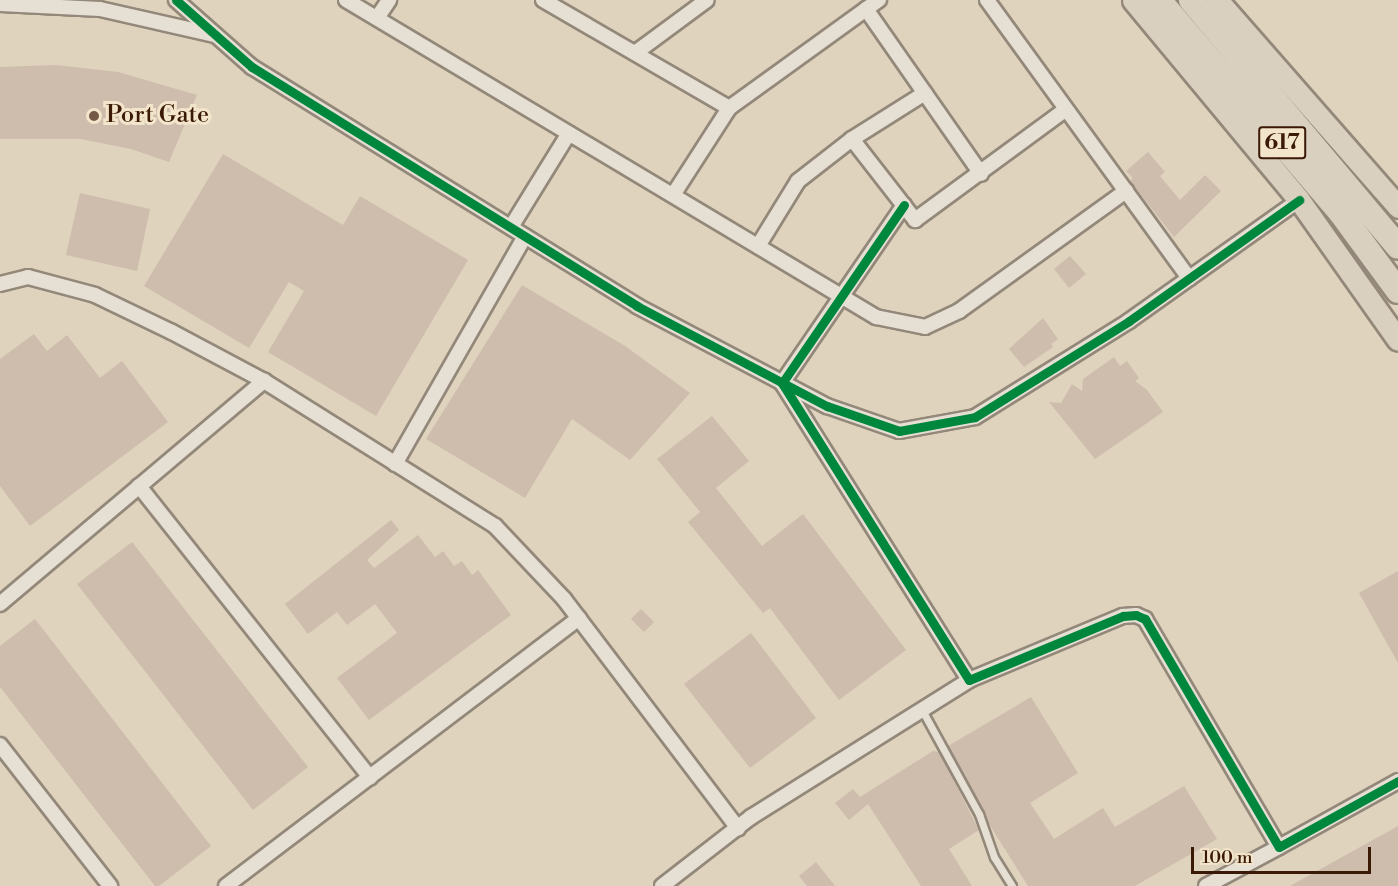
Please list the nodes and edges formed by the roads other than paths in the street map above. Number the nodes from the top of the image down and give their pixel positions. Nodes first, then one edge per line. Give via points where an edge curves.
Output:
1 (176, 0) edge
2 (346, 0) edge
3 (389, 0) edge
4 (543, 0) edge
5 (707, 0) edge
6 (879, 0) edge
7 (987, 0) edge
8 (1133, 0) edge
9 (1159, 0) edge
10 (1191, 0) edge
11 (1217, 0) edge
12 (0, 4) edge
13 (866, 9) junction
14 (377, 18) junction
15 (216, 35) junction
16 (635, 53) junction
17 (924, 93) junction
18 (729, 108) junction
19 (1066, 109) junction
20 (569, 133) junction
21 (852, 139) junction
22 (981, 174) junction
23 (1126, 191) junction
24 (673, 195) junction
25 (1299, 200) junction
26 (904, 205) junction
27 (1398, 207) edge
28 (510, 227) junction
29 (525, 236) junction
30 (758, 246) junction
31 (1398, 247) edge
32 (1189, 278) junction
33 (0, 284) edge
34 (1398, 291) edge
35 (842, 296) junction
36 (1398, 340) edge
37 (264, 381) junction
38 (782, 382) junction
39 (395, 464) junction
40 (139, 486) junction
41 (0, 604) edge
42 (579, 618) junction
43 (969, 680) junction
44 (922, 710) junction
45 (0, 745) edge
46 (370, 777) junction
47 (1398, 781) edge
48 (738, 828) junction
49 (1279, 847) junction
50 (110, 886) edge
51 (226, 886) edge
52 (662, 886) edge
53 (1012, 886) edge
54 (1206, 886) edge

1 - 15 street
2 - 14 street
3 - 14 street
4 - 16 street
5 - 16 street
6 - 13 street
7 - 19 street
8 - 25 main road
9 - 34 highway, 617 via 1340,212
10 - 31 highway, 617
11 - 27 main road
12 - 15 street via 100,9
13 - 17 street
13 - 18 street
14 - 20 street
15 - 28 street via 252,67
16 - 18 street
17 - 21 street
17 - 22 street
18 - 24 street
19 - 22 street
19 - 23 street
20 - 24 street
20 - 28 street
21 - 26 street
21 - 30 street via 798,181
22 - 26 street via 915,220
23 - 32 street
23 - 35 street via 958,311 925,327 876,317
24 - 30 street
25 - 32 street
25 - 36 main road
26 - 35 street
28 - 29 street
29 - 38 street via 637,306
29 - 39 street
30 - 35 street
32 - 38 street via 1129,321 975,417 899,431 827,406
33 - 37 street via 28,277 95,295
35 - 38 street
37 - 39 street
37 - 40 street
38 - 43 street
39 - 42 street via 495,526
40 - 41 street
40 - 46 street
42 - 46 street
42 - 48 street
43 - 44 street
43 - 49 street via 1123,616 1146,619
44 - 48 street
44 - 53 lane via 979,814 994,856
45 - 50 street
46 - 51 street
47 - 49 street
48 - 52 street
49 - 54 street

